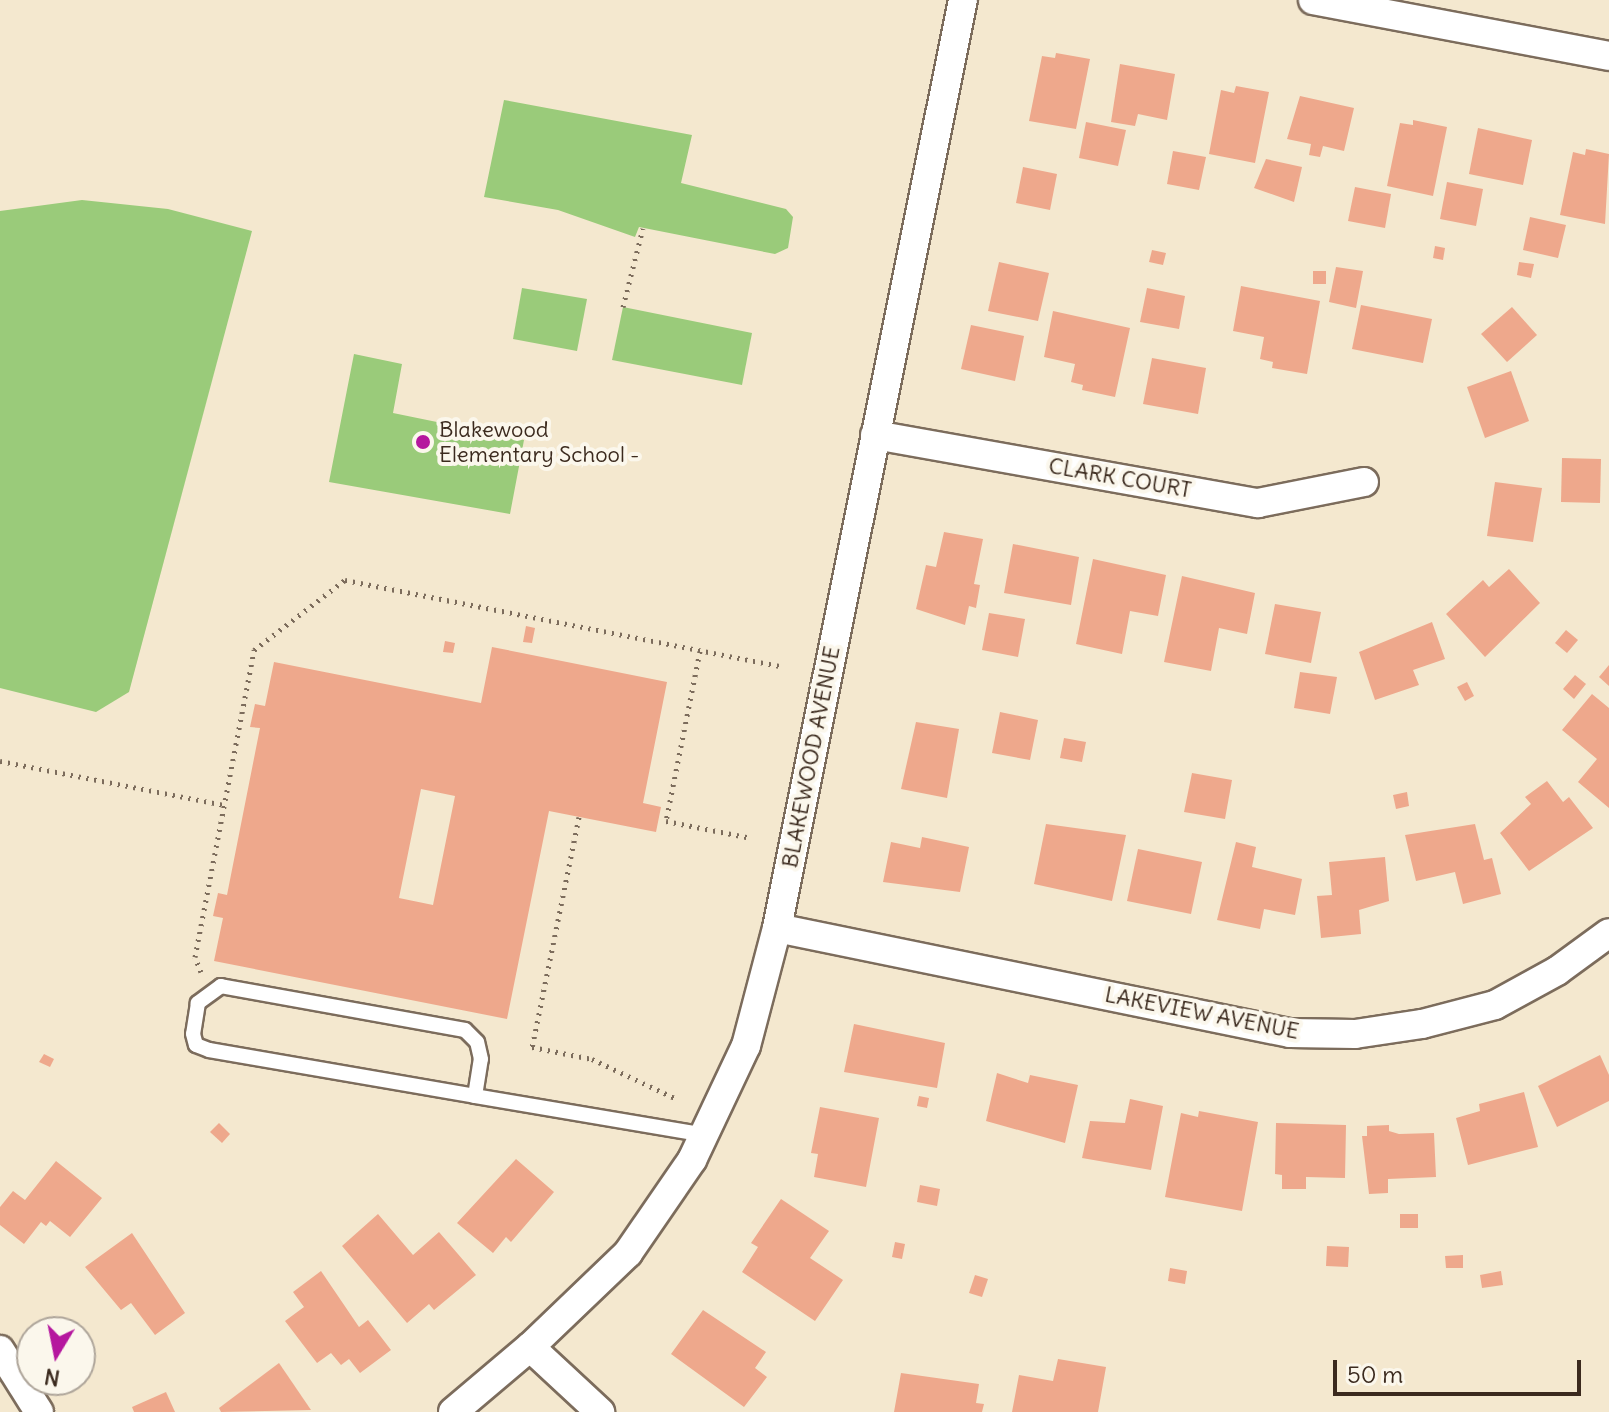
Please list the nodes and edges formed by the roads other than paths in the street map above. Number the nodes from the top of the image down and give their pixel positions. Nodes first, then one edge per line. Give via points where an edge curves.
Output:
1 (963, 0) edge
2 (1313, 0) edge
3 (1609, 56) edge
4 (875, 435) junction
5 (1364, 482) dead end
6 (777, 928) junction
7 (1609, 933) edge
8 (475, 1096) junction
9 (706, 1135) junction
10 (530, 1347) junction
11 (0, 1350) edge
12 (39, 1412) edge
13 (453, 1412) edge
14 (600, 1412) edge

1 - 4 street, BLAKEWOOD AVENUE
2 - 3 street
4 - 5 street, CLARK COURT via 1258,503
4 - 6 street, BLAKEWOOD AVENUE
6 - 7 street, LAKEVIEW AVENUE via 1290,1033 1329,1034 1422,1024 1495,1005 1557,971
6 - 9 street, BLAKEWOOD AVENUE via 746,1046
8 - 8 lane via 209,1050 196,1045 193,1034 198,1003 221,986 465,1030 477,1042 481,1059
8 - 9 lane
9 - 10 street, BLAKEWOOD AVENUE via 628,1253
10 - 13 street, BLAKEWOOD AVENUE
10 - 14 street
11 - 12 street

